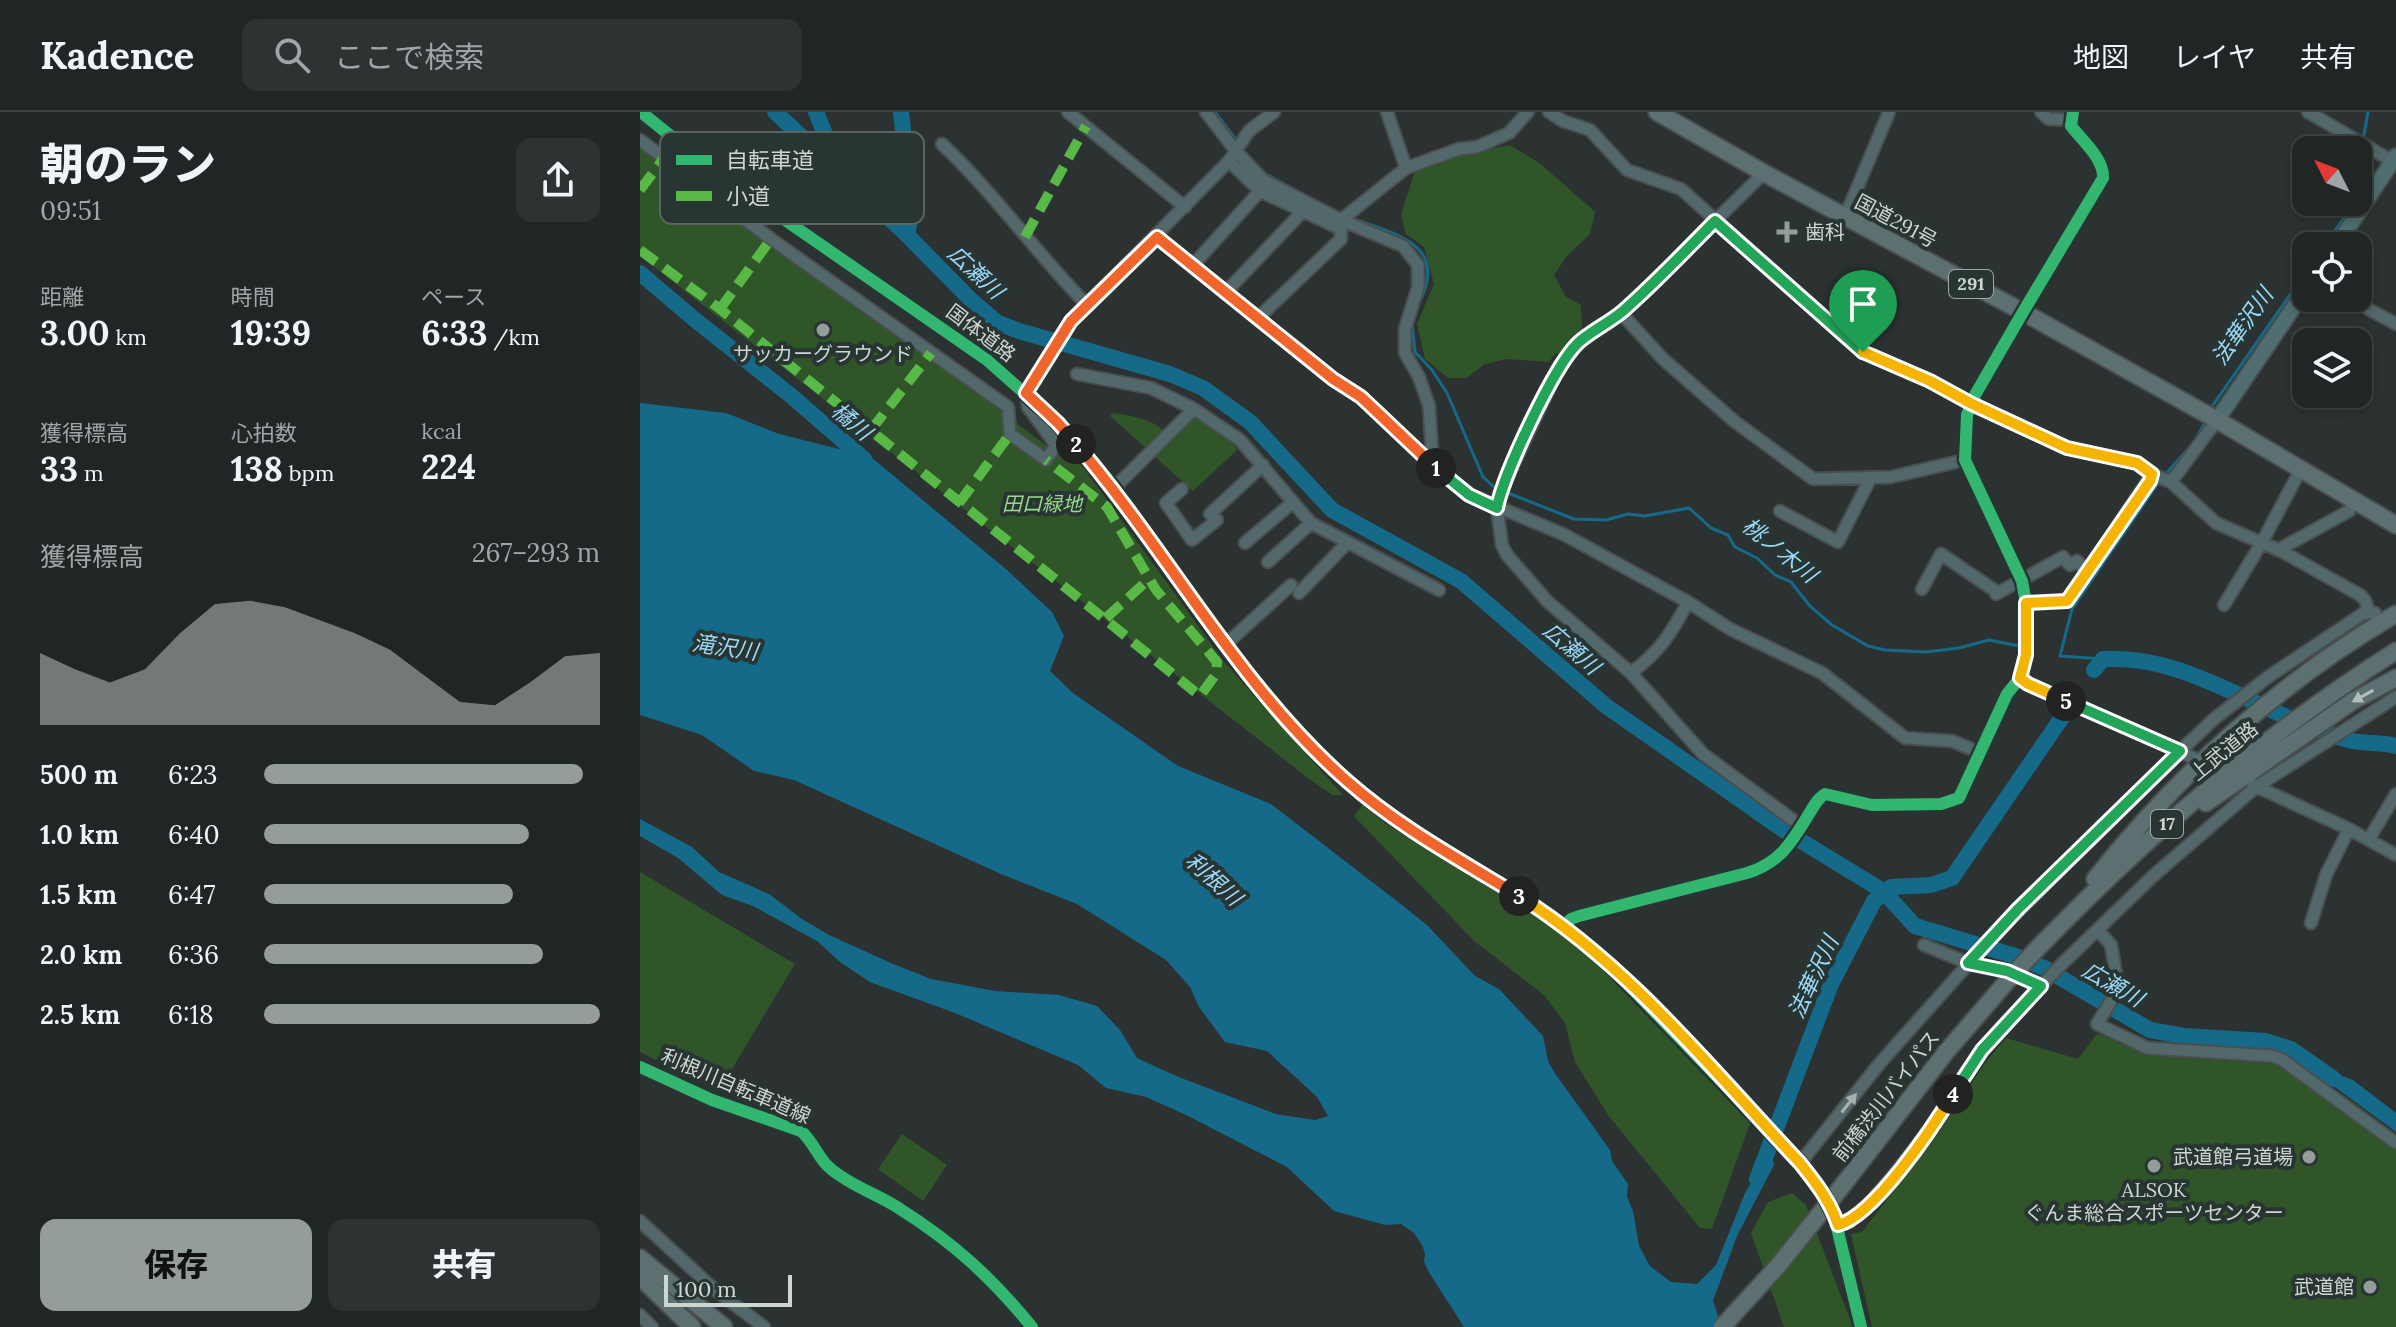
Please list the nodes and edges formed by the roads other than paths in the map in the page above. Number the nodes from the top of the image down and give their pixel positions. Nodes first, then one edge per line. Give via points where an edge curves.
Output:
1 (641, 112) edge
2 (1068, 112) edge
3 (1206, 112) edge
4 (1274, 112) edge
5 (1387, 112) edge
6 (1528, 112) edge
7 (1549, 112) edge
8 (1659, 112) edge
9 (1889, 112) edge
10 (2041, 112) edge
11 (2308, 112) edge
12 (2073, 116) edge
13 (666, 132) edge
14 (640, 140) edge
15 (942, 144) dead end
16 (660, 155) edge
17 (1232, 156) junction
18 (2394, 158) edge
19 (1406, 168) junction
20 (1764, 173) junction
21 (1260, 191) junction
22 (1185, 207) junction
23 (1303, 211) junction
24 (1845, 217) junction
25 (1341, 220) junction
26 (1715, 221) junction
27 (751, 224) edge
28 (791, 224) edge
29 (2345, 232) edge
30 (1157, 237) junction
31 (1193, 265) junction
32 (1225, 293) junction
33 (1088, 306) junction
34 (2292, 310) edge
35 (2372, 311) edge
36 (2023, 312) junction
37 (1621, 313) junction
38 (1259, 317) junction
39 (2396, 324) edge
40 (1077, 374) dead end
41 (1026, 393) junction
42 (1972, 404) junction
43 (1194, 409) junction
44 (2217, 420) junction
45 (2284, 457) junction
46 (1965, 460) junction
47 (1263, 465) junction
48 (1433, 466) junction
49 (2301, 469) junction
50 (2152, 474) junction
51 (1870, 479) junction
52 (2171, 482) junction
53 (1114, 488) junction
54 (1182, 489) dead end
55 (1293, 502) junction
56 (2355, 502) junction
57 (1497, 508) junction
58 (1780, 511) dead end
59 (2396, 514) edge
60 (1311, 523) junction
61 (2396, 525) edge
62 (1245, 543) dead end
63 (1347, 543) junction
64 (2261, 544) junction
65 (2278, 550) junction
66 (1268, 562) dead end
67 (2088, 572) junction
68 (2022, 581) junction
69 (1922, 589) dead end
70 (1439, 590) dead end
71 (1688, 602) junction
72 (2026, 603) junction
73 (2224, 605) dead end
74 (2369, 612) junction
75 (2391, 616) edge
76 (1225, 645) junction
77 (2396, 651) edge
78 (1631, 673) junction
79 (2020, 678) junction
80 (2396, 678) edge
81 (2396, 697) edge
82 (2180, 751) junction
83 (1981, 753) junction
84 (2196, 759) dead end
85 (2241, 779) dead end
86 (2256, 787) junction
87 (2396, 794) edge
88 (1801, 827) junction
89 (2349, 829) junction
90 (2369, 839) junction
91 (2395, 853) edge
92 (2311, 923) dead end
93 (1564, 926) junction
94 (2055, 930) junction
95 (2098, 930) junction
96 (1924, 945) dead end
97 (1970, 961) junction
98 (2041, 986) junction
99 (2396, 1143) edge
100 (1800, 1163) junction
101 (640, 1221) edge
102 (1838, 1225) junction
103 (640, 1258) edge
104 (640, 1277) edge
105 (640, 1285) edge
106 (640, 1315) edge
107 (652, 1327) edge
108 (680, 1327) edge
109 (692, 1327) edge
110 (724, 1327) edge
111 (764, 1327) edge
112 (1722, 1327) edge
113 (1861, 1327) edge

1 - 13 street, 国体道路
2 - 22 street
3 - 17 street
4 - 17 street via 1249,131
5 - 19 street
6 - 19 street via 1509,133
7 - 26 street via 1590,130 1627,170 1681,189
8 - 20 highway, 国道291号 / 291
9 - 24 street
10 - 12 street via 2049,119
11 - 18 street
12 - 36 street via 2071,126 2100,163 2103,178
14 - 16 street
15 - 33 street
17 - 21 street
17 - 22 street
17 - 25 street via 1263,180
18 - 29 main road
19 - 25 street
20 - 24 highway, 国道291号 / 291
20 - 26 street
21 - 23 street
21 - 31 street
22 - 30 street
23 - 32 street
23 - 38 street via 1341,229 1341,239
24 - 36 highway, 国道291号 / 291
25 - 48 street via 1403,246 1418,265 1405,353 1429,406
26 - 37 street
26 - 42 street via 1863,352
27 - 41 street via 1008,407 1010,434 1046,460 1056,445 1028,407
28 - 41 street, 国体道路 via 987,360
30 - 31 street
30 - 33 street
31 - 32 street
32 - 38 street
33 - 41 street via 1071,321
34 - 44 main road
35 - 39 street
36 - 42 street
36 - 44 highway, 国道291号 / 291
37 - 51 street via 1663,359 1734,421 1813,479
37 - 57 street via 1578,343 1560,365
38 - 48 street via 1361,397
40 - 43 street via 1151,388
41 - 53 street, 国体道路
42 - 46 street
42 - 50 street via 2067,448 2137,463
43 - 47 street via 1240,440
43 - 53 street
44 - 45 highway, 国道291号 / 291
44 - 52 street
45 - 49 highway, 国道291号 / 291
45 - 59 highway, 国道291号 / 291
46 - 51 street
46 - 68 street
47 - 54 street via 1192,540 1166,503
47 - 55 street
48 - 57 street via 1469,495
49 - 56 highway, 国道291号 / 291
49 - 64 street
50 - 52 street
50 - 67 street
51 - 58 street via 1838,542
52 - 64 street via 2216,523
53 - 76 street, 国体道路
55 - 60 street
55 - 62 street
56 - 61 highway, 国道291号 / 291
56 - 65 street via 2349,511
57 - 71 street via 1563,534
57 - 78 street via 1507,555 1548,602
60 - 63 street
60 - 66 street
63 - 70 street
63 - 76 street
64 - 65 street
64 - 73 street
65 - 74 street via 2360,595
67 - 68 street via 2063,557
67 - 72 street via 2067,601
68 - 69 street via 1996,594 1941,554
68 - 72 street
71 - 78 street via 1667,640
71 - 83 street via 1730,629 1822,673 1905,738 1952,741
72 - 79 street via 2026,655
74 - 75 street
74 - 82 street via 2258,685
75 - 94 highway via 2324,658 2207,757 2140,826
76 - 93 street, 国体道路 via 1346,780 1391,817
77 - 94 highway, 上武道路 / 17 via 2287,726 2188,805
78 - 88 street via 1703,754
79 - 82 street
79 - 83 street via 2007,694
80 -> 94 highway via 2303,734 2168,831
81 - 86 street
82 - 84 street
82 - 97 street
83 - 88 street via 1954,801 1872,805 1825,794
85 - 86 street
86 - 89 street
86 - 95 street via 2170,859
87 - 90 street
88 - 93 street via 1776,860 1760,869 1579,916
89 - 90 street
89 - 92 street via 2326,875
90 - 91 street
93 - 100 street, 国体道路 via 1614,968
94 - 112 highway, 前橋渋川バイパス / 17, bridge via 1946,1052 1785,1258
95 - 98 street
95 - 99 street via 2112,950 2117,980 2097,1024 2147,1048 2281,1059
96 - 97 street
97 - 98 street
100 -> 97 street
98 - 102 street via 1982,1050 1936,1122 1875,1198 1849,1222
100 - 102 street via 1819,1186
101 - 111 street via 704,1281
102 - 113 street
103 - 110 highway
104 - 109 highway
105 - 108 highway
106 - 107 street

